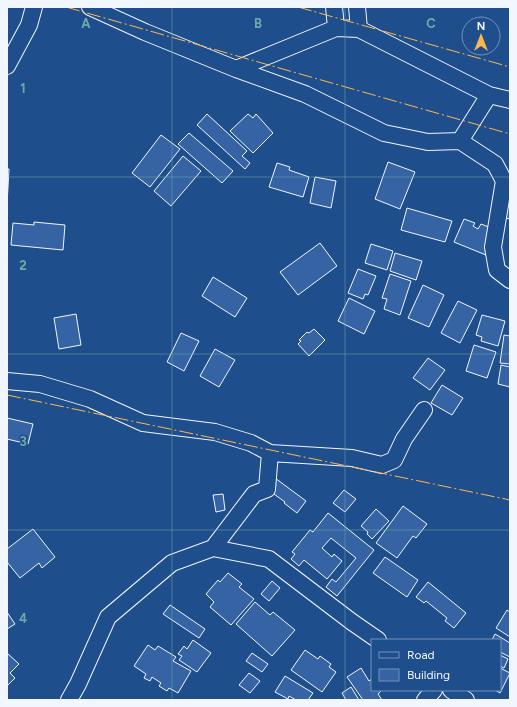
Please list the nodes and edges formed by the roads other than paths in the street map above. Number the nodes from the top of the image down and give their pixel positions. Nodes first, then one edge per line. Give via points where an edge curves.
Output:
1 (34, 7) edge
2 (90, 7) edge
3 (334, 7) edge
4 (357, 7) edge
5 (336, 28) junction
6 (359, 29) junction
7 (7, 66) edge
8 (236, 69) junction
9 (489, 95) junction
10 (510, 100) edge
11 (460, 141) junction
12 (510, 280) edge
13 (7, 381) edge
14 (424, 410) dead end
15 (270, 453) junction
16 (214, 548) junction
17 (377, 639) edge
18 (433, 691) edge
19 (452, 691) edge
20 (69, 700) edge
21 (425, 700) edge
22 (466, 700) edge

1 - 7 street via 29,25
2 - 8 street
3 - 5 street
4 - 6 street
5 - 6 street
5 - 8 street
6 - 9 street
8 - 11 street via 305,94 384,133 428,142
9 - 10 street
9 - 11 street
11 - 12 street via 495,164 504,181 493,247 496,270
13 - 15 street via 40,384 90,399 143,422 215,432 251,443
14 - 15 street via 404,439 394,460 382,464 352,458
15 - 16 street via 267,489 254,494
16 - 17 street via 269,559
16 - 20 street via 172,563 108,617
18 - 21 street
19 - 22 street

